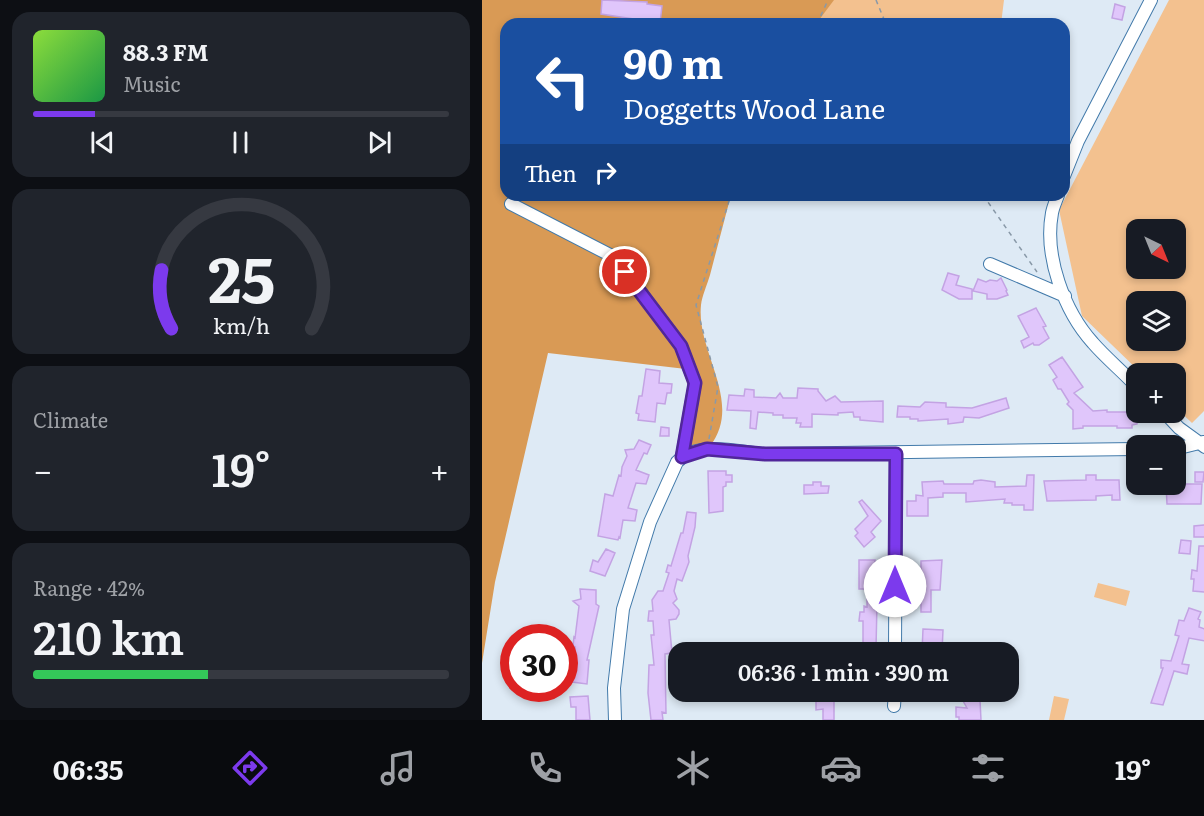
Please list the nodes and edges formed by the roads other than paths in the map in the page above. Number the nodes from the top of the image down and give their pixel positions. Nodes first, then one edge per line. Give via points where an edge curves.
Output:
1 (1151, 0) edge
2 (1070, 161) edge
3 (1056, 201) edge
4 (511, 204) dead end
5 (990, 264) dead end
6 (1064, 296) junction
7 (1126, 376) edge
8 (1177, 423) edge
9 (1203, 444) edge
10 (1186, 447) edge
11 (1126, 449) edge
12 (896, 454) junction
13 (682, 457) junction
14 (895, 642) edge
15 (894, 702) edge
16 (894, 706) dead end
17 (615, 720) edge

1 - 2 street
3 - 6 street via 1051,246
4 - 13 street via 614,257 681,346 695,383
5 - 6 street
6 - 7 street via 1092,342
8 - 9 street
9 - 10 street
11 - 12 street
12 - 13 street via 765,454 707,449
12 - 14 street
13 - 17 street via 650,522 623,609 614,688
15 - 16 street

